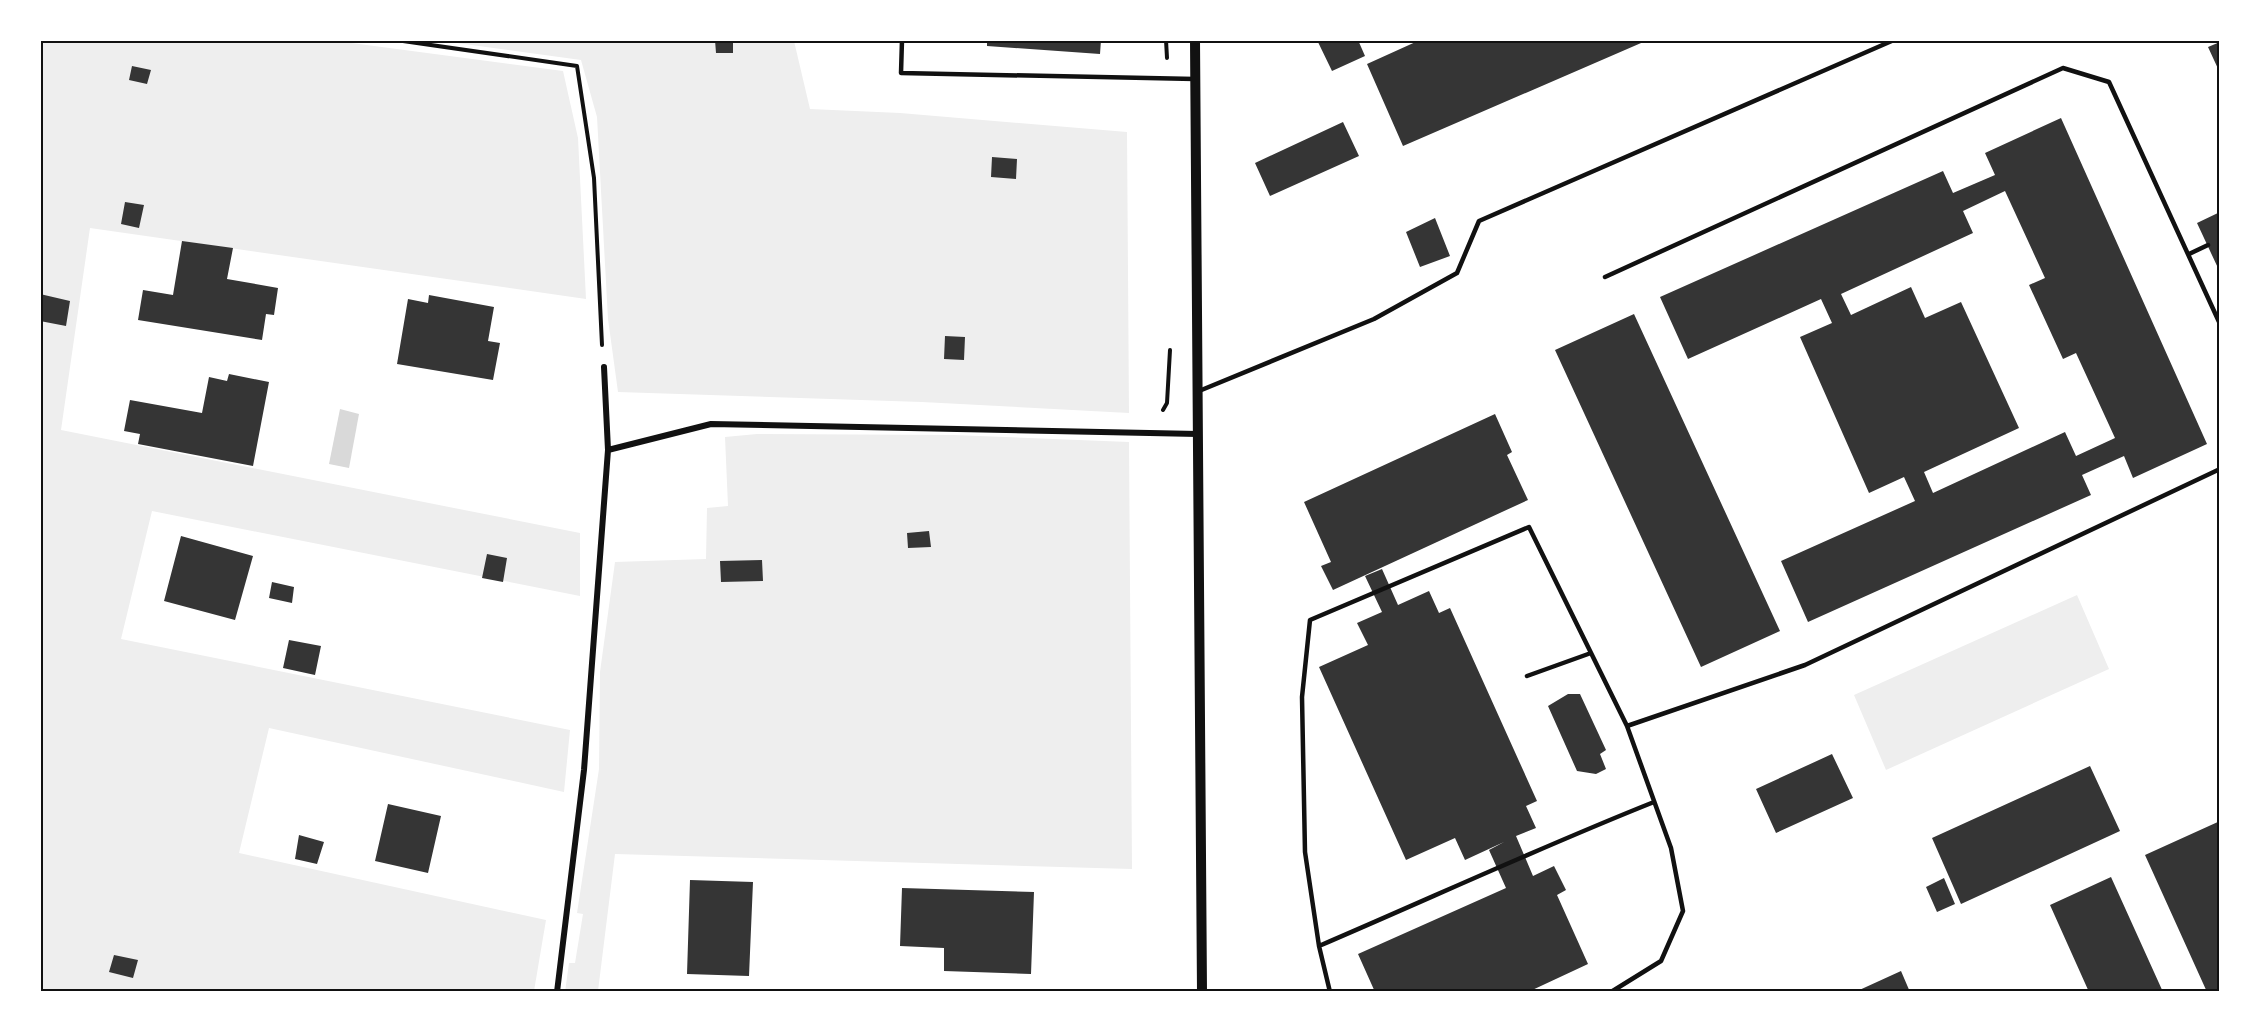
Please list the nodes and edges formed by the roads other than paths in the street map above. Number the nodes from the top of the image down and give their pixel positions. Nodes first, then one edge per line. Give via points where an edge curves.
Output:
1 (902, 40) edge
2 (1195, 40) edge
3 (1894, 40) edge
4 (1195, 79) junction
5 (2208, 245) dead end
6 (2189, 254) junction
7 (1605, 277) dead end
8 (2220, 324) edge
9 (604, 367) road end
10 (1198, 392) junction
11 (1198, 434) junction
12 (608, 450) junction
13 (2220, 469) edge
14 (1591, 653) junction
15 (1527, 676) dead end
16 (1627, 726) junction
17 (1654, 802) junction
18 (1319, 946) junction
19 (557, 992) edge
20 (1202, 992) edge
21 (1330, 992) edge
22 (1611, 992) edge

1 - 4 lane via 901,73
2 - 4 street
3 - 10 lane via 1479,221 1457,273 1374,319
4 - 10 street
5 - 6 lane
6 - 7 lane via 2109,82 2062,68
6 - 8 lane
9 - 12 street
10 - 11 street
11 - 12 street via 711,424
11 - 20 street
12 - 19 street via 584,770
13 - 16 lane via 1805,665
14 - 15 lane
14 - 16 lane
14 - 18 lane via 1528,527 1310,620 1302,697 1305,852
16 - 17 lane
17 - 18 lane
17 - 22 lane via 1671,848 1683,911 1661,961
18 - 21 lane

